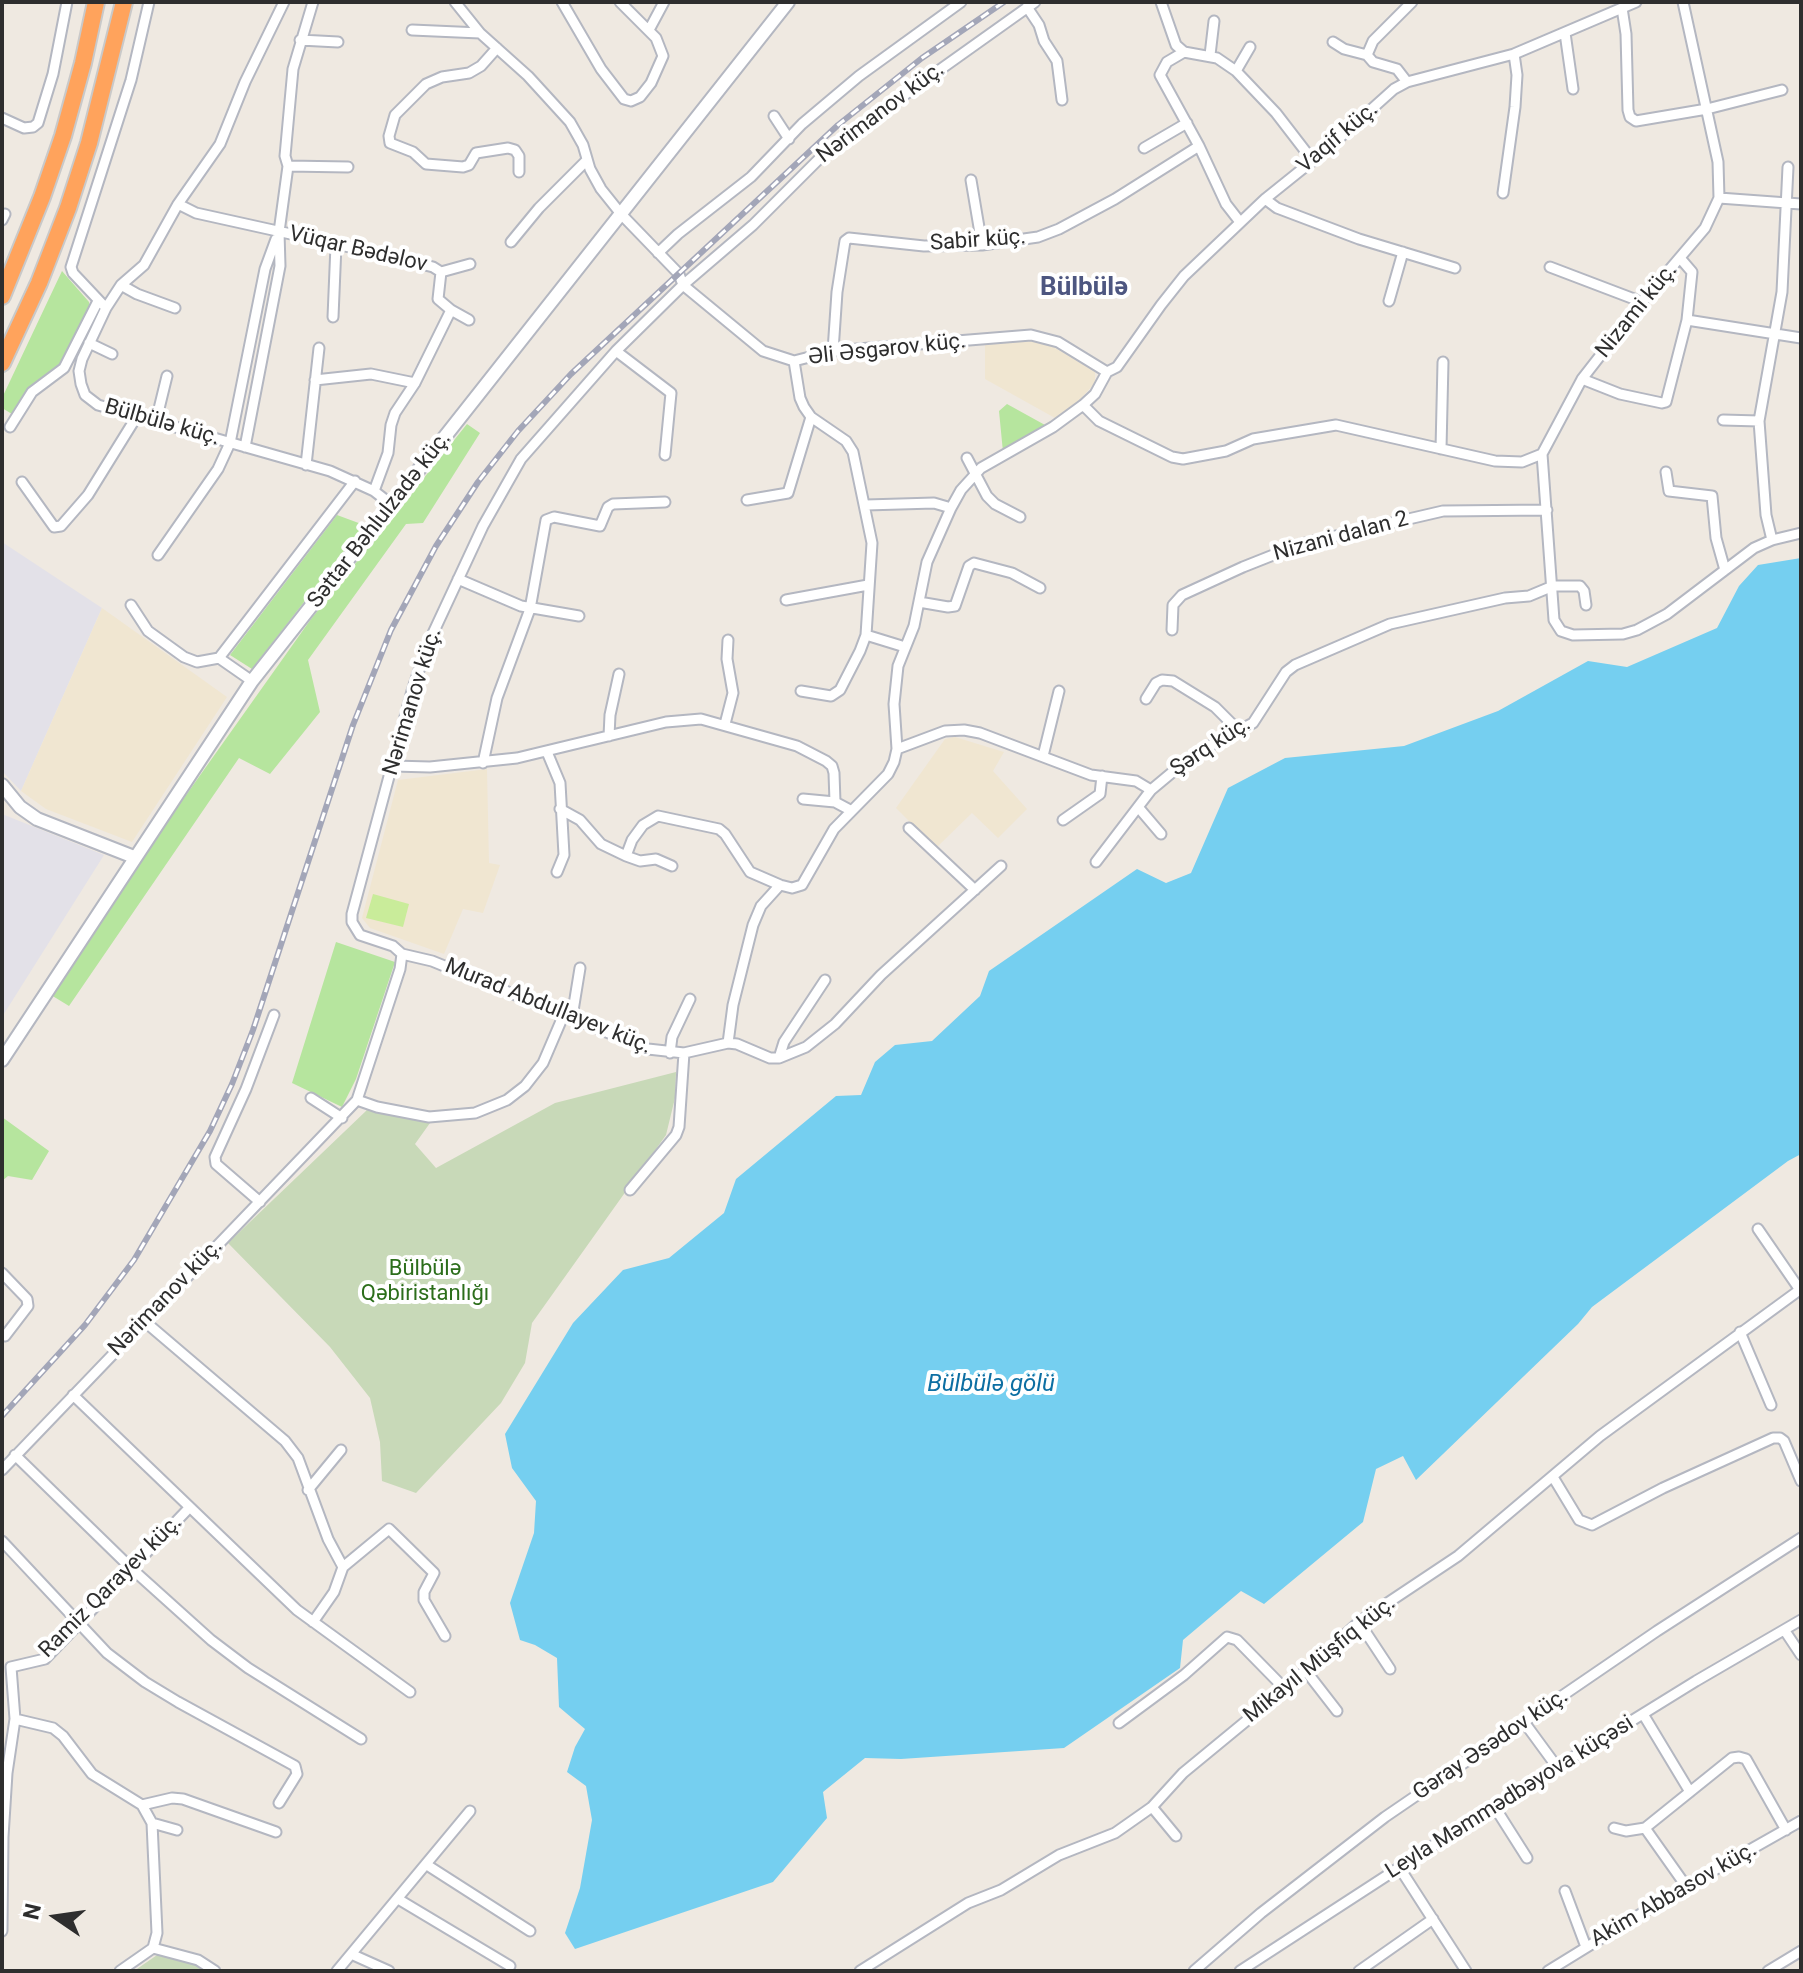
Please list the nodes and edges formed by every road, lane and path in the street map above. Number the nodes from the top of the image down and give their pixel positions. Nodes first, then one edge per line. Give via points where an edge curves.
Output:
1 (67, 2) edge
2 (96, 2) edge
3 (124, 2) edge
4 (149, 2) edge
5 (284, 2) edge
6 (313, 2) edge
7 (455, 2) edge
8 (562, 2) edge
9 (620, 2) edge
10 (664, 2) edge
11 (788, 2) edge
12 (961, 2) edge
13 (1161, 2) edge
14 (1412, 2) edge
15 (1636, 2) edge
16 (1683, 2) edge
17 (1031, 5) edge
18 (1622, 8) junction
19 (1214, 21) dead end
20 (412, 30) dead end
21 (649, 30) junction
22 (480, 33) junction
23 (1565, 33) junction
24 (300, 40) junction
25 (338, 42) dead end
26 (1333, 42) dead end
27 (1250, 47) dead end
28 (497, 48) junction
29 (1184, 52) junction
30 (1514, 54) junction
31 (1210, 55) junction
32 (1367, 55) junction
33 (1236, 71) junction
34 (1407, 82) junction
35 (1573, 89) dead end
36 (1782, 90) dead end
37 (1062, 100) dead end
38 (1707, 109) junction
39 (774, 116) dead end
40 (2, 118) edge
41 (1187, 123) junction
42 (789, 139) junction
43 (1199, 146) junction
44 (1144, 148) dead end
45 (587, 160) junction
46 (1313, 161) junction
47 (288, 166) junction
48 (348, 167) dead end
49 (1788, 167) dead end
50 (519, 172) dead end
51 (971, 180) dead end
52 (1503, 193) dead end
53 (1719, 198) junction
54 (1265, 199) junction
55 (1786, 203) junction
56 (178, 204) junction
57 (1801, 204) edge
58 (621, 214) junction
59 (1240, 222) junction
60 (279, 232) junction
61 (511, 242) dead end
62 (336, 245) junction
63 (982, 245) junction
64 (1403, 252) junction
65 (658, 253) junction
66 (1680, 258) junction
67 (470, 264) dead end
68 (1550, 267) dead end
69 (1455, 268) dead end
70 (441, 272) junction
71 (121, 285) junction
72 (683, 285) junction
73 (2, 296) edge
74 (1389, 301) dead end
75 (1642, 302) junction
76 (102, 304) junction
77 (175, 308) dead end
78 (451, 310) junction
79 (333, 317) dead end
80 (469, 320) dead end
81 (1687, 320) junction
82 (1774, 333) junction
83 (1801, 338) edge
84 (89, 343) junction
85 (319, 348) dead end
86 (616, 351) junction
87 (833, 351) junction
88 (112, 354) dead end
89 (794, 361) junction
90 (1443, 362) dead end
91 (2, 363) edge
92 (1107, 372) junction
93 (167, 376) dead end
94 (1582, 379) junction
95 (315, 380) junction
96 (415, 383) junction
97 (1083, 405) junction
98 (137, 416) junction
99 (811, 417) junction
100 (1723, 420) dead end
101 (156, 421) junction
102 (1759, 421) junction
103 (10, 427) dead end
104 (230, 443) junction
105 (245, 447) junction
106 (1441, 449) junction
107 (1542, 454) junction
108 (665, 455) dead end
109 (967, 458) dead end
110 (306, 465) junction
111 (1666, 472) dead end
112 (976, 473) junction
113 (355, 481) junction
114 (22, 482) dead end
115 (374, 491) junction
116 (747, 500) dead end
117 (665, 502) dead end
118 (392, 505) junction
119 (866, 505) junction
120 (951, 508) junction
121 (1547, 510) junction
122 (1020, 517) dead end
123 (1801, 533) edge
124 (1772, 540) junction
125 (158, 555) dead end
126 (1725, 570) junction
127 (458, 579) junction
128 (868, 585) junction
129 (1553, 586) junction
130 (1040, 588) dead end
131 (786, 600) dead end
132 (919, 602) junction
133 (131, 605) dead end
134 (1586, 605) dead end
135 (530, 609) junction
136 (579, 616) dead end
137 (1172, 630) dead end
138 (866, 635) junction
139 (728, 640) dead end
140 (905, 647) junction
141 (219, 658) junction
142 (619, 674) dead end
143 (252, 681) junction
144 (801, 691) dead end
145 (1059, 691) dead end
146 (1146, 699) dead end
147 (725, 724) junction
148 (1240, 732) junction
149 (609, 736) junction
150 (897, 749) junction
151 (547, 752) junction
152 (1043, 756) junction
153 (483, 763) junction
154 (393, 766) junction
155 (1102, 776) junction
156 (2, 785) edge
157 (1151, 790) junction
158 (803, 799) dead end
159 (835, 802) junction
160 (1138, 807) junction
161 (560, 809) junction
162 (850, 810) junction
163 (1063, 820) dead end
164 (909, 828) dead end
165 (1161, 834) dead end
166 (626, 856) junction
167 (134, 857) junction
168 (1096, 862) dead end
169 (672, 866) dead end
170 (1001, 866) dead end
171 (557, 872) dead end
172 (780, 885) junction
173 (975, 890) junction
174 (402, 954) junction
175 (580, 968) dead end
176 (825, 980) dead end
177 (690, 999) dead end
178 (274, 1015) dead end
179 (568, 1016) junction
180 (728, 1043) junction
181 (670, 1053) junction
182 (684, 1053) junction
183 (779, 1058) junction
184 (2, 1060) edge
185 (311, 1098) dead end
186 (357, 1100) junction
187 (342, 1118) junction
188 (630, 1190) dead end
189 (260, 1202) junction
190 (1758, 1229) dead end
191 (2, 1273) edge
192 (1800, 1289) edge
193 (143, 1320) junction
194 (1740, 1332) junction
195 (5, 1336) dead end
196 (73, 1395) junction
197 (1771, 1405) dead end
198 (341, 1450) dead end
199 (15, 1455) junction
200 (2, 1470) edge
201 (1553, 1477) junction
202 (1801, 1481) edge
203 (308, 1490) junction
204 (189, 1508) junction
205 (1801, 1538) edge
206 (2, 1541) edge
207 (343, 1567) junction
208 (131, 1568) junction
209 (1801, 1620) edge
210 (313, 1622) junction
211 (1359, 1622) junction
212 (78, 1623) junction
213 (1785, 1631) junction
214 (445, 1636) dead end
215 (1801, 1655) edge
216 (6, 1666) edge
217 (1390, 1669) dead end
218 (1306, 1671) junction
219 (1285, 1689) junction
220 (410, 1692) dead end
221 (1337, 1711) dead end
222 (1643, 1714) junction
223 (15, 1719) junction
224 (1524, 1722) junction
225 (1119, 1723) dead end
226 (361, 1739) dead end
227 (1557, 1767) junction
228 (5, 1773) edge
229 (1690, 1792) junction
230 (279, 1803) dead end
231 (142, 1805) junction
232 (1494, 1806) junction
233 (1152, 1807) junction
234 (470, 1811) dead end
235 (1801, 1821) edge
236 (152, 1823) junction
237 (1614, 1828) dead end
238 (1645, 1828) junction
239 (177, 1830) dead end
240 (1786, 1830) junction
241 (276, 1832) dead end
242 (1176, 1836) dead end
243 (3, 1837) edge
244 (1527, 1858) dead end
245 (427, 1865) junction
246 (1399, 1867) junction
247 (1686, 1886) junction
248 (1565, 1891) dead end
249 (398, 1899) junction
250 (1433, 1919) junction
251 (2, 1931) edge
252 (530, 1931) dead end
253 (1586, 1947) junction
254 (153, 1948) junction
255 (1801, 1951) edge
256 (351, 1954) junction
257 (510, 1966) dead end
258 (120, 1971) edge
259 (215, 1971) edge
260 (337, 1971) edge
261 (389, 1971) edge
262 (860, 1971) edge
263 (1194, 1971) edge
264 (1240, 1971) edge
265 (1359, 1971) edge
266 (1466, 1971) edge
267 (1548, 1971) edge
268 (1768, 1971) edge

1 - 40 street via 38,123 24,128
2 - 73 highway via 63,136
3 - 91 highway via 68,208
4 - 76 street via 131,80 71,267
5 - 56 street, Bülbülə küç. via 220,144
6 - 24 street
7 - 22 street, Əli Əsgərov küç.
8 - 21 street via 624,99 640,97 663,56
9 - 21 street
10 - 21 street
11 - 58 main road, Səttar Bəhlulzadə küç.
12 - 42 street, Nərimanov küç. via 880,59
13 - 29 street via 1176,45
14 - 32 street via 1373,41
15 - 18 street, Vaqif küç.
16 - 38 street
17 - 37 street via 1057,61
17 - 72 street, Nərimanov küç. via 839,140
18 - 23 street, Vaqif küç.
18 - 38 street via 1630,117 1636,121
19 - 31 street
20 - 22 street
22 - 28 street, Əli Əsgərov küç.
23 - 30 street, Vaqif küç.
23 - 35 street
24 - 25 street
24 - 47 street via 291,82
26 - 32 street
27 - 33 street
28 - 45 street, Əli Əsgərov küç. via 570,122
28 - 50 street via 469,73 426,84 395,115 390,143 426,164 463,167 476,153 508,148 519,156
29 - 31 street
29 - 41 street via 1167,62 1160,75
30 - 34 street, Vaqif küç.
30 - 52 street via 1515,107
31 - 33 street
32 - 34 street via 1397,69
33 - 46 street
34 - 46 street, Vaqif küç.
36 - 38 street
38 - 53 street
39 - 42 street
41 - 43 street
41 - 44 street
42 - 65 street, Nərimanov küç.
43 - 59 street
43 - 63 street, Sabir küç. via 1059,229
45 - 58 street, Əli Əsgərov küç.
45 - 61 street
46 - 54 street, Vaqif küç.
47 - 48 street
47 - 60 street
49 - 55 street
51 - 63 street
53 - 55 street
53 - 66 street, Nizami küç. via 1705,228
54 - 59 street, Vaqif küç.
54 - 64 street via 1313,222
55 - 57 street
55 - 82 street via 1782,292
56 - 60 street, Vüqar Bədəlov
56 - 71 street, Bülbülə küç. via 144,265
58 - 65 street, Əli Əsgərov küç.
58 - 118 main road, Səttar Bəhlulzadə küç.
59 - 92 street, Vaqif küç. via 1172,290 1117,367
60 - 62 street, Vüqar Bədəlov
60 - 104 street via 265,269
60 - 105 street via 280,266
62 - 70 street, Vüqar Bədəlov
62 - 79 street
63 - 87 street, Sabir küç. via 924,246 849,238 837,292
64 - 69 street
64 - 74 street
65 - 72 street, Əli Əsgərov küç.
66 - 75 street, Nizami küç.
66 - 81 street via 1692,272
67 - 70 street
68 - 75 street
70 - 78 street, Vüqar Bədəlov via 438,299
71 - 76 street, Bülbülə küç.
71 - 77 street
72 - 86 street, Nərimanov küç.
72 - 89 street, Əli Əsgərov küç. via 763,351
75 - 94 street, Nizami küç.
76 - 84 street, Bülbülə küç.
76 - 103 street via 64,368 32,392
78 - 80 street
78 - 96 street
81 - 82 street
81 - 94 street via 1666,402 1620,394
82 - 83 street
82 - 102 street
84 - 88 street
84 - 98 street, Bülbülə küç. via 79,371 85,395 98,405
85 - 95 street
86 - 108 street via 671,393
86 - 127 street, Nərimanov küç. via 521,459
87 - 89 street, Əli Əsgərov küç.
87 - 92 street, Əli Əsgərov küç. via 1031,335 1058,342
89 - 99 street via 800,398
90 - 106 street
92 - 97 street, Vaqif küç.
93 - 101 street
94 - 107 street, Nizami küç.
95 - 96 street via 371,374
95 - 110 street
96 - 115 street via 395,413
97 - 106 street via 1099,421 1183,459 1226,451 1253,439 1336,425
97 - 112 street, Vaqif küç.
98 - 101 street, Bülbülə küç.
98 - 114 street via 88,495 61,526 54,527
99 - 116 street via 788,493
99 - 119 street via 850,446
100 - 102 street
101 - 104 street, Bülbülə küç.
102 - 124 street
104 - 105 street, Bülbülə küç.
104 - 125 street
105 - 110 street, Bülbülə küç.
106 - 107 street via 1506,463
107 - 121 street
109 - 112 street
110 - 113 street, Bülbülə küç.
111 - 126 street via 1669,491 1712,496
112 - 120 street
112 - 122 street via 995,504
113 - 115 street, Bülbülə küç.
113 - 141 street
115 - 118 street, Bülbülə küç.
117 - 135 street via 613,504 600,526 546,520
118 - 143 main road, Səttar Bəhlulzadə küç.
119 - 120 street via 934,503
119 - 128 street via 872,543
120 - 132 street via 927,562
121 - 129 street
121 - 137 street, Nizani dalan 2 via 1443,511 1301,544 1182,595 1173,605
123 - 124 street
124 - 126 street
126 - 129 street via 1652,624 1623,634 1561,631 1554,620
127 - 135 street
127 - 154 street, Nərimanov küç. via 419,669
128 - 131 street
128 - 138 street
129 - 134 street via 1580,586
129 - 148 street, Şərq küç. via 1529,596 1390,624 1295,665 1253,723
130 - 132 street via 1012,573 974,563 955,606
132 - 140 street
133 - 141 street via 148,631 184,657 197,662
135 - 136 street
135 - 153 street via 497,698
138 - 140 street
138 - 144 street via 840,690 831,696
139 - 147 street via 733,693
140 - 150 street via 895,688
141 - 143 street
142 - 149 street
143 - 167 main road, Səttar Bəhlulzadə küç.
145 - 152 street
146 - 148 street via 1156,683 1173,681 1215,707
147 - 149 street via 682,720
147 - 159 street via 797,746 826,761 834,773
148 - 157 street, Şərq küç. via 1193,755
149 - 151 street
150 - 152 street, Şərq küç. via 953,729
150 - 162 street via 888,774
151 - 153 street
151 - 161 street via 559,776
152 - 155 street, Şərq küç.
153 - 154 street
154 - 174 street, Nərimanov küç. via 352,922 360,935
155 - 157 street, Şərq küç. via 1136,781
155 - 163 street via 1100,794
156 - 167 main road via 37,819
157 - 160 street
158 - 159 street
159 - 162 street
160 - 165 street
160 - 168 street
161 - 166 street via 580,820 601,844
161 - 171 street via 564,855
162 - 172 street via 802,885
164 - 173 street
166 - 169 street
166 - 172 street via 643,825 670,816 719,829 750,872
167 - 184 main road, Səttar Bəhlulzadə küç.
170 - 173 street
172 - 180 street via 753,925
173 - 183 street via 835,1024 806,1047
174 - 179 street, Murad Abdullayev küç.
174 - 186 street, Nərimanov küç.
175 - 179 street
176 - 183 street
177 - 181 street
178 - 189 street via 215,1157 216,1164
179 - 181 street, Murad Abdullayev küç.
179 - 186 street via 525,1086 475,1113 429,1117
180 - 182 street, Murad Abdullayev küç.
180 - 183 street
181 - 182 street, Murad Abdullayev küç.
182 - 188 street via 676,1135
185 - 187 street
186 - 187 street, Nərimanov küç.
187 - 189 street, Nərimanov küç.
189 - 193 street, Nərimanov küç.
190 - 192 street
191 - 195 street via 28,1306
192 - 194 street, Mikayıl Müşfiq küç.
193 - 196 street, Nərimanov küç.
193 - 203 street via 285,1441 298,1458
194 - 197 street
194 - 201 street, Mikayıl Müşfiq küç.
196 - 199 street, Nərimanov küç.
196 - 204 street
198 - 203 street
199 - 200 street, Nərimanov küç.
199 - 208 street
201 - 202 street via 1579,1520 1592,1525 1773,1438 1784,1441
201 - 211 street, Mikayıl Müşfiq küç. via 1458,1556
203 - 207 street
204 - 208 street, Ramiz Qarayev küç.
204 - 210 street
205 - 224 street, Gəray Əsədov küç.
206 - 212 street
207 - 210 street via 334,1592
207 - 214 street via 389,1529 434,1573 424,1600
208 - 212 street, Ramiz Qarayev küç.
208 - 226 street via 248,1668
209 - 213 street, Leyla Məmmədbəyova küçəsi
210 - 220 street
211 - 217 street
211 - 218 street, Mikayıl Müşfiq küç.
212 - 216 street, Ramiz Qarayev küç. via 45,1659
212 - 230 street via 145,1682 295,1766 297,1774
213 - 215 street
213 - 222 street, Leyla Məmmədbəyova küçəsi
216 - 223 street, Ramiz Qarayev küç.
218 - 219 street, Mikayıl Müşfiq küç.
218 - 221 street
219 - 225 street via 1237,1640 1227,1637
219 - 233 street, Mikayıl Müşfiq küç. via 1183,1773
222 - 227 street, Leyla Məmmədbəyova küçəsi
222 - 229 street
223 - 228 street, Ramiz Qarayev küç.
223 - 231 street via 53,1728 92,1774
224 - 227 street
224 - 263 street, Gəray Əsədov küç. via 1385,1817
227 - 232 street, Leyla Məmmədbəyova küçəsi
228 - 243 street, Ramiz Qarayev küç.
229 - 238 street
229 - 240 street via 1732,1758 1746,1759
231 - 236 street
231 - 241 street via 183,1799
232 - 244 street
232 - 246 street, Leyla Məmmədbəyova küçəsi
233 - 242 street
233 - 262 street, Mikayıl Müşfiq küç. via 1115,1833 1059,1855 968,1903
234 - 245 street
235 - 240 street, Akim Abbasov küç.
236 - 239 street
236 - 254 street via 158,1922
237 - 238 street
238 - 247 street
240 - 247 street, Akim Abbasov küç.
243 - 251 street, Ramiz Qarayev küç.
245 - 249 street
245 - 252 street
246 - 250 street
246 - 264 street, Leyla Məmmədbəyova küçəsi
247 - 253 street, Akim Abbasov küç.
248 - 253 street
249 - 256 street
249 - 257 street
250 - 265 street
250 - 266 street
253 - 267 street, Akim Abbasov küç.
254 - 258 street
254 - 259 street via 198,1960
255 - 268 street
256 - 260 street
256 - 261 street

